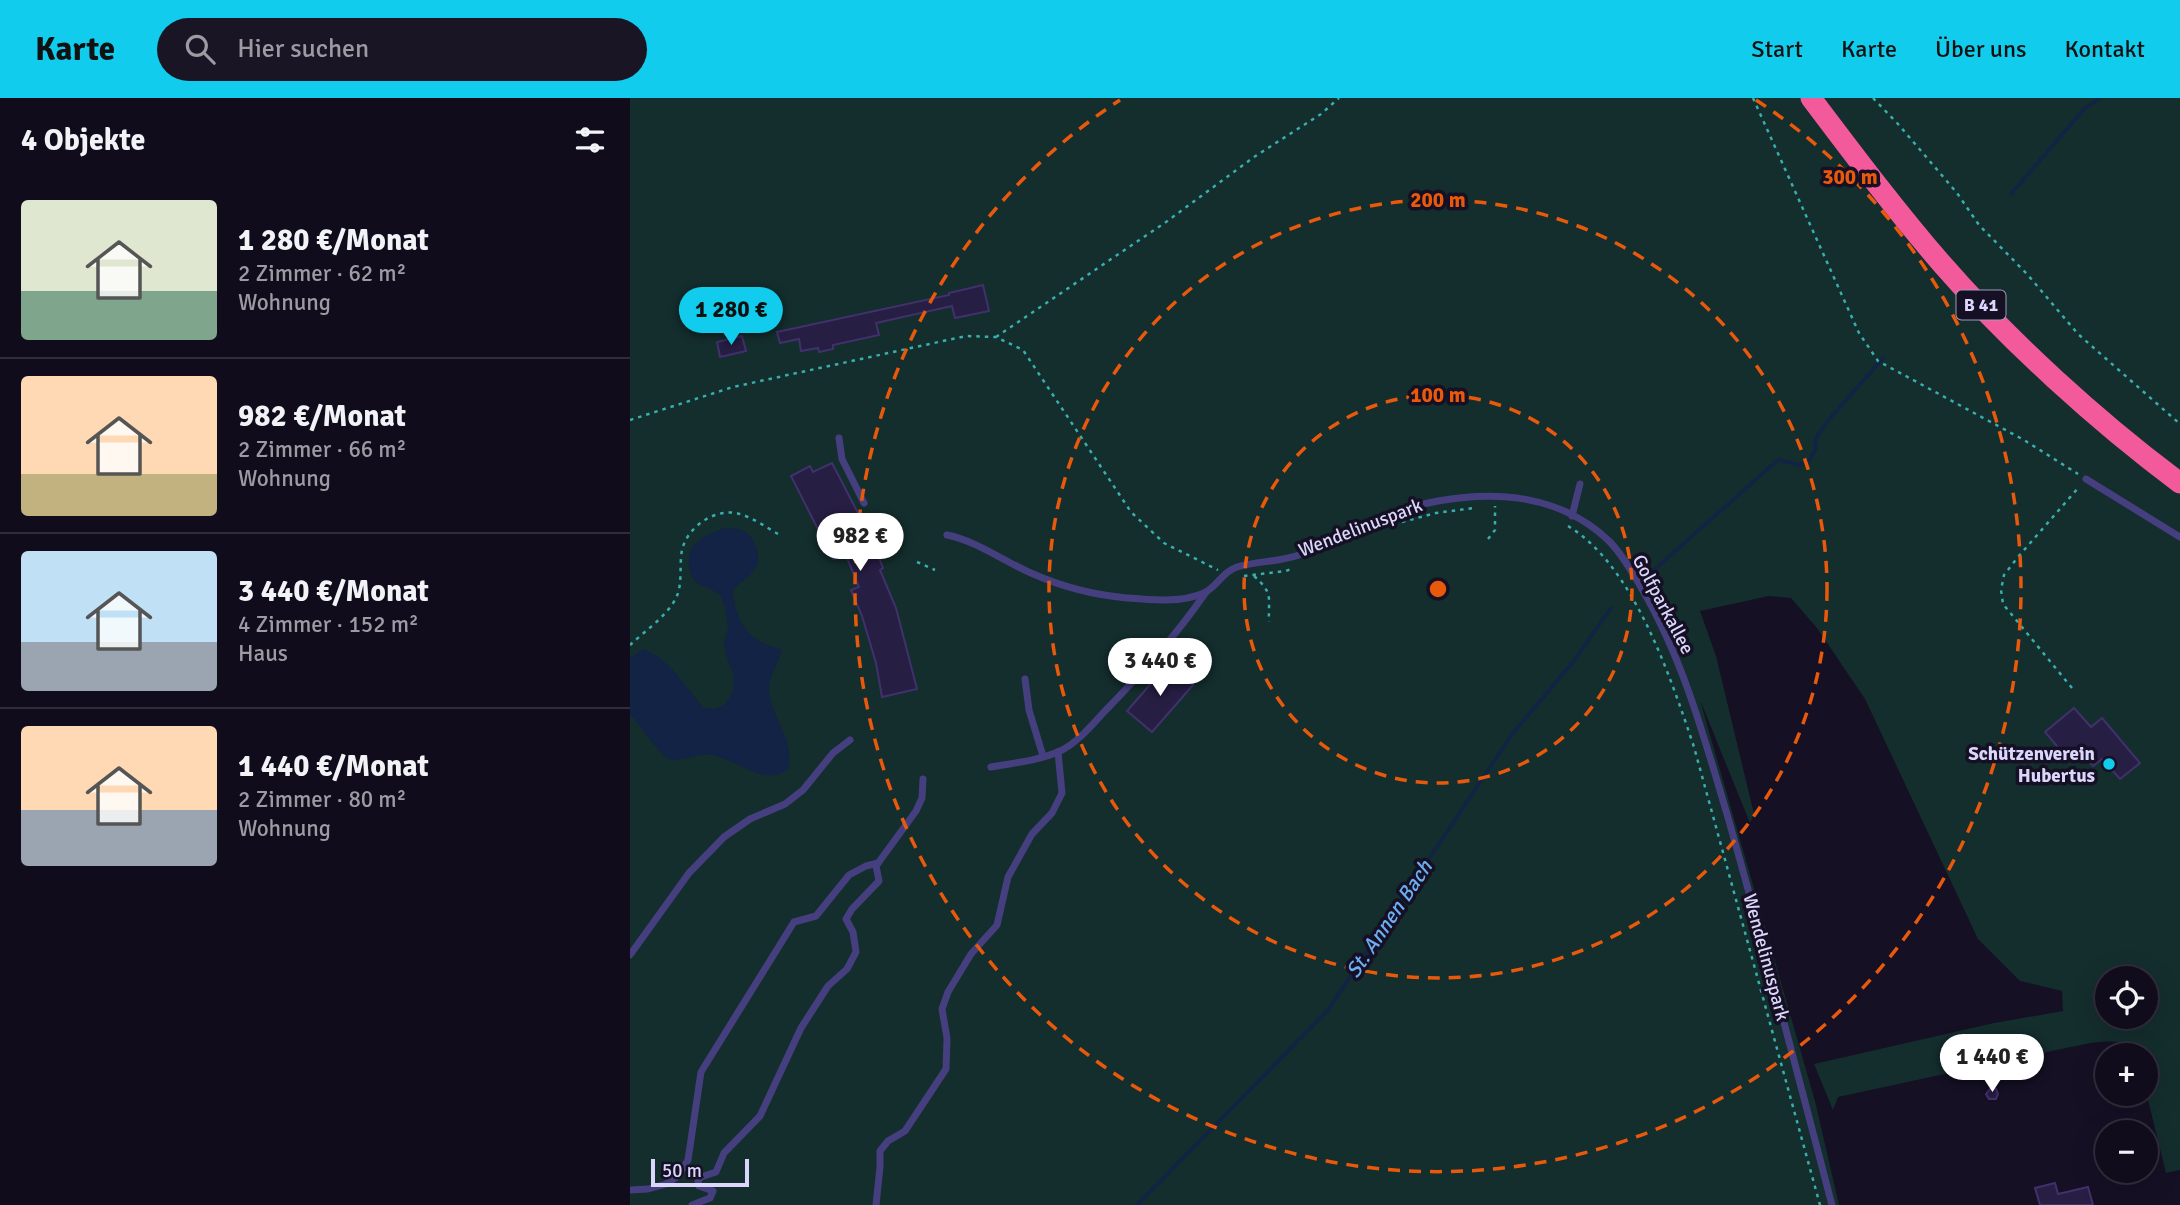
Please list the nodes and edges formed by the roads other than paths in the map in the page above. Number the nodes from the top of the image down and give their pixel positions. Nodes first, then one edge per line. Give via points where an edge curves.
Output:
1 (1811, 98) edge
2 (839, 438) dead end
3 (2087, 479) road end
4 (2180, 483) edge
5 (1580, 484) dead end
6 (864, 503) dead end
7 (1572, 516) junction
8 (947, 535) dead end
9 (2180, 537) edge
10 (1206, 592) junction
11 (1024, 678) dead end
12 (850, 740) dead end
13 (1058, 752) junction
14 (1043, 756) junction
15 (991, 766) dead end
16 (923, 779) dead end
17 (879, 862) junction
18 (630, 955) edge
19 (630, 1190) edge
20 (692, 1205) edge
21 (876, 1205) edge
22 (1832, 1205) edge

1 - 4 highway, B 41 via 1944,266 2081,402
2 - 6 lane via 842,460
3 - 9 lane
5 - 7 lane
7 - 10 lane, Golfparkallee via 1518,496 1438,501 1393,513 1297,556 1238,567 1224,573
7 - 22 lane, Golfparkallee via 1609,542 1628,565 1687,683 1748,886
8 - 10 lane via 1079,590 1178,599
10 - 13 lane via 1138,677
11 - 14 lane
12 - 18 lane via 785,804 724,837 689,873
13 - 14 lane
13 - 21 lane via 1062,793 1008,877 997,925 971,954 948,992 942,1009 946,1069 905,1131 880,1151
14 - 15 lane
16 - 17 lane via 916,811
17 - 19 lane via 849,875 816,916 794,922 701,1072 688,1160 666,1184
17 - 20 lane via 880,881 846,919 856,952 847,969 828,986 801,1028 760,1116 724,1153 716,1172 698,1181 699,1186 713,1191 710,1198

